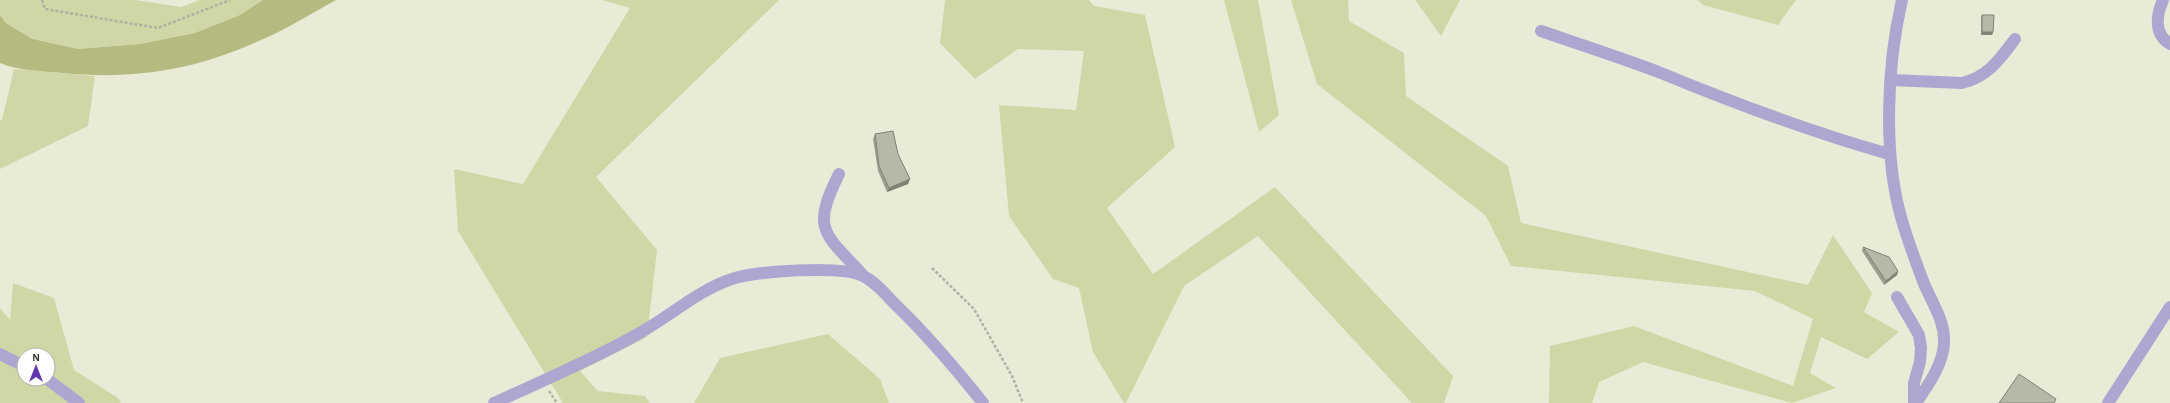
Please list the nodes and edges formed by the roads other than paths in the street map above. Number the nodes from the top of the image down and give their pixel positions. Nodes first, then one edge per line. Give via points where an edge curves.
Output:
1 (1902, 0) edge
2 (2163, 0) edge
3 (1541, 31) dead end
4 (2015, 39) dead end
5 (2170, 44) edge
6 (1891, 80) junction
7 (1890, 154) junction
8 (839, 174) dead end
9 (863, 275) junction
10 (1897, 297) dead end
11 (2170, 307) edge
12 (0, 354) edge
13 (16, 362) edge
14 (56, 386) edge
15 (79, 403) edge
16 (494, 403) edge
17 (983, 403) edge
18 (1915, 403) edge
19 (2108, 403) edge

1 - 6 street
2 - 5 street via 2158,16 2158,28 2162,39
3 - 7 street via 1661,73 1789,123
4 - 6 street via 1994,66 1973,80 1962,83
6 - 7 street
7 - 18 street via 1901,216 1923,282 1941,318 1944,344 1936,371
8 - 9 street via 829,195 822,222 828,238
9 - 16 street via 836,271 794,270 758,272 731,279 638,334
9 - 17 street via 906,315 949,361
10 - 18 street via 1919,335 1921,348 1914,383
11 - 19 street
12 - 13 street
14 - 15 street

